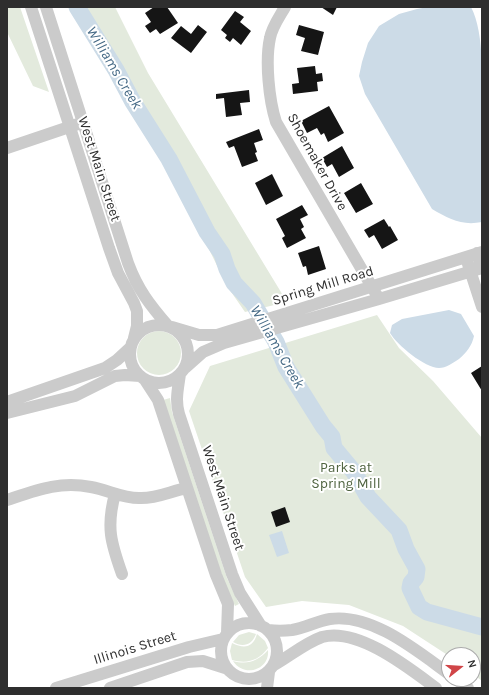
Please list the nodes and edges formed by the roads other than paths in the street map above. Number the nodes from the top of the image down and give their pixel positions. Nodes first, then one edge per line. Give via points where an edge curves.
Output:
1 (31, 7) edge
2 (46, 7) edge
3 (284, 7) edge
4 (83, 123) junction
5 (70, 127) junction
6 (7, 148) edge
7 (475, 254) edge
8 (482, 268) edge
9 (470, 272) junction
10 (371, 287) junction
11 (379, 299) junction
12 (482, 307) edge
13 (287, 319) junction
14 (170, 327) junction
15 (249, 330) junction
16 (132, 343) junction
17 (182, 371) junction
18 (142, 378) junction
19 (7, 402) edge
20 (7, 413) edge
21 (187, 488) junction
22 (115, 494) junction
23 (7, 500) edge
24 (122, 574) dead end
25 (265, 628) junction
26 (225, 636) junction
27 (272, 668) junction
28 (441, 668) edge
29 (229, 671) junction
30 (56, 688) edge
31 (110, 688) edge
32 (241, 688) edge
33 (267, 688) edge
34 (436, 688) edge

1 - 5 street, West Main Street
2 - 4 street, West Main Street
3 - 10 street, Shoemaker Drive via 270,37 269,46 274,116
4 - 5 street
4 - 14 street, West Main Street via 134,279 148,302
5 - 6 street
5 - 16 street, West Main Street via 118,273 137,311 137,326
7 - 8 street
7 - 9 street
7 - 10 street, Spring Mill Road
8 - 9 street, Spring Mill Road
9 - 11 street, Spring Mill Road
9 - 12 street
10 - 11 street, Shoemaker Drive
10 - 13 street, Spring Mill Road
11 - 13 street, Spring Mill Road
13 - 15 street, Spring Mill Road
14 - 15 street, Spring Mill Road via 207,336
14 - 16 street via 159,324 149,326 141,331
14 - 17 street via 184,338 187,345 188,361
15 - 17 street, Spring Mill Road via 207,350
16 - 18 street via 130,360
16 - 19 street via 117,360 104,368
17 - 18 street via 166,382 156,383
17 - 25 street, West Main Street via 176,395 179,414 232,574 242,598
18 - 20 street via 125,374 115,376 75,396
18 - 21 street via 158,400
21 - 22 street via 156,497 124,497
21 - 26 street via 218,584 228,604
22 - 23 street via 73,484 58,485
22 - 24 street via 111,509 111,539
25 - 26 street via 255,624 243,624
25 - 27 street via 273,635 277,646 277,658
25 - 28 street via 293,630 332,618 354,620 393,636
26 - 29 street via 220,653
26 - 30 street, Illinois Street
27 - 29 street via 264,676 253,680 245,680
27 - 33 street
27 - 34 street via 316,639 341,636 393,657
29 - 31 street, Illinois Street via 214,663 187,662
29 - 32 street

